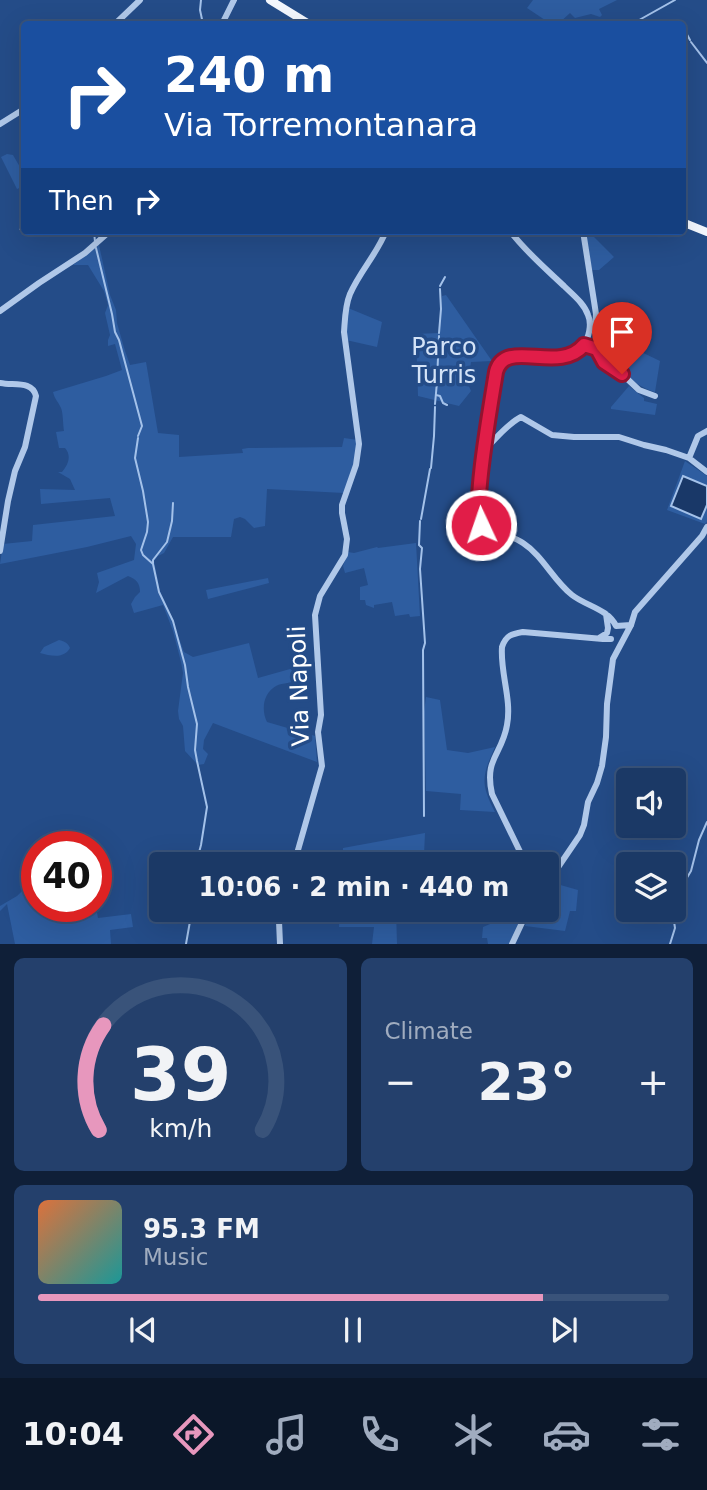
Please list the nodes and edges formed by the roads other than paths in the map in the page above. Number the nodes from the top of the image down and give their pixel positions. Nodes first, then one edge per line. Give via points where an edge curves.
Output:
1 (140, 0) edge
2 (233, 0) edge
3 (270, 0) edge
4 (119, 21) edge
5 (223, 21) edge
6 (304, 21) edge
7 (21, 111) edge
8 (0, 124) edge
9 (686, 224) edge
10 (707, 232) edge
11 (105, 235) edge
12 (385, 235) edge
13 (513, 235) edge
14 (584, 235) edge
15 (0, 311) edge
16 (592, 331) junction
17 (584, 345) junction
18 (597, 349) junction
19 (0, 383) edge
20 (655, 396) dead end
21 (707, 431) edge
22 (485, 449) junction
23 (689, 458) junction
24 (707, 471) edge
25 (707, 527) edge
26 (0, 551) edge
27 (606, 614) junction
28 (631, 625) junction
29 (617, 626) junction
30 (610, 635) junction
31 (618, 646) junction
32 (297, 852) edge
33 (520, 852) edge
34 (559, 866) edge
35 (279, 922) edge
36 (522, 922) edge
37 (280, 944) edge
38 (512, 944) edge

1 - 4 street
2 - 5 street
3 - 6 main road
7 - 8 street
9 - 10 main road
11 - 15 street
12 - 32 street, Via Napoli via 350,294 345,316 359,453 342,505 345,555 316,610 322,766
13 - 16 street via 581,303
14 - 16 street via 596,314
16 - 17 street
16 - 18 street
17 - 18 street
17 - 22 street via 568,357 502,360 497,366
18 - 20 street via 604,362 639,390
19 - 26 street via 30,386 36,396 26,447 10,492
21 - 23 street via 698,436
22 - 23 street via 521,417 552,435 620,437
22 - 27 street via 480,523 525,544 574,597
23 - 24 street
25 - 28 street via 635,612
27 - 29 street
27 - 30 street
28 - 29 street
28 - 31 street
29 - 30 street via 611,626
29 - 30 street via 621,630 617,639
30 - 31 street
30 - 33 street via 597,639 523,632 510,634 502,647 509,716 490,768 490,782
31 - 34 street via 612,664 602,766 580,835
35 - 37 street
36 - 38 street

